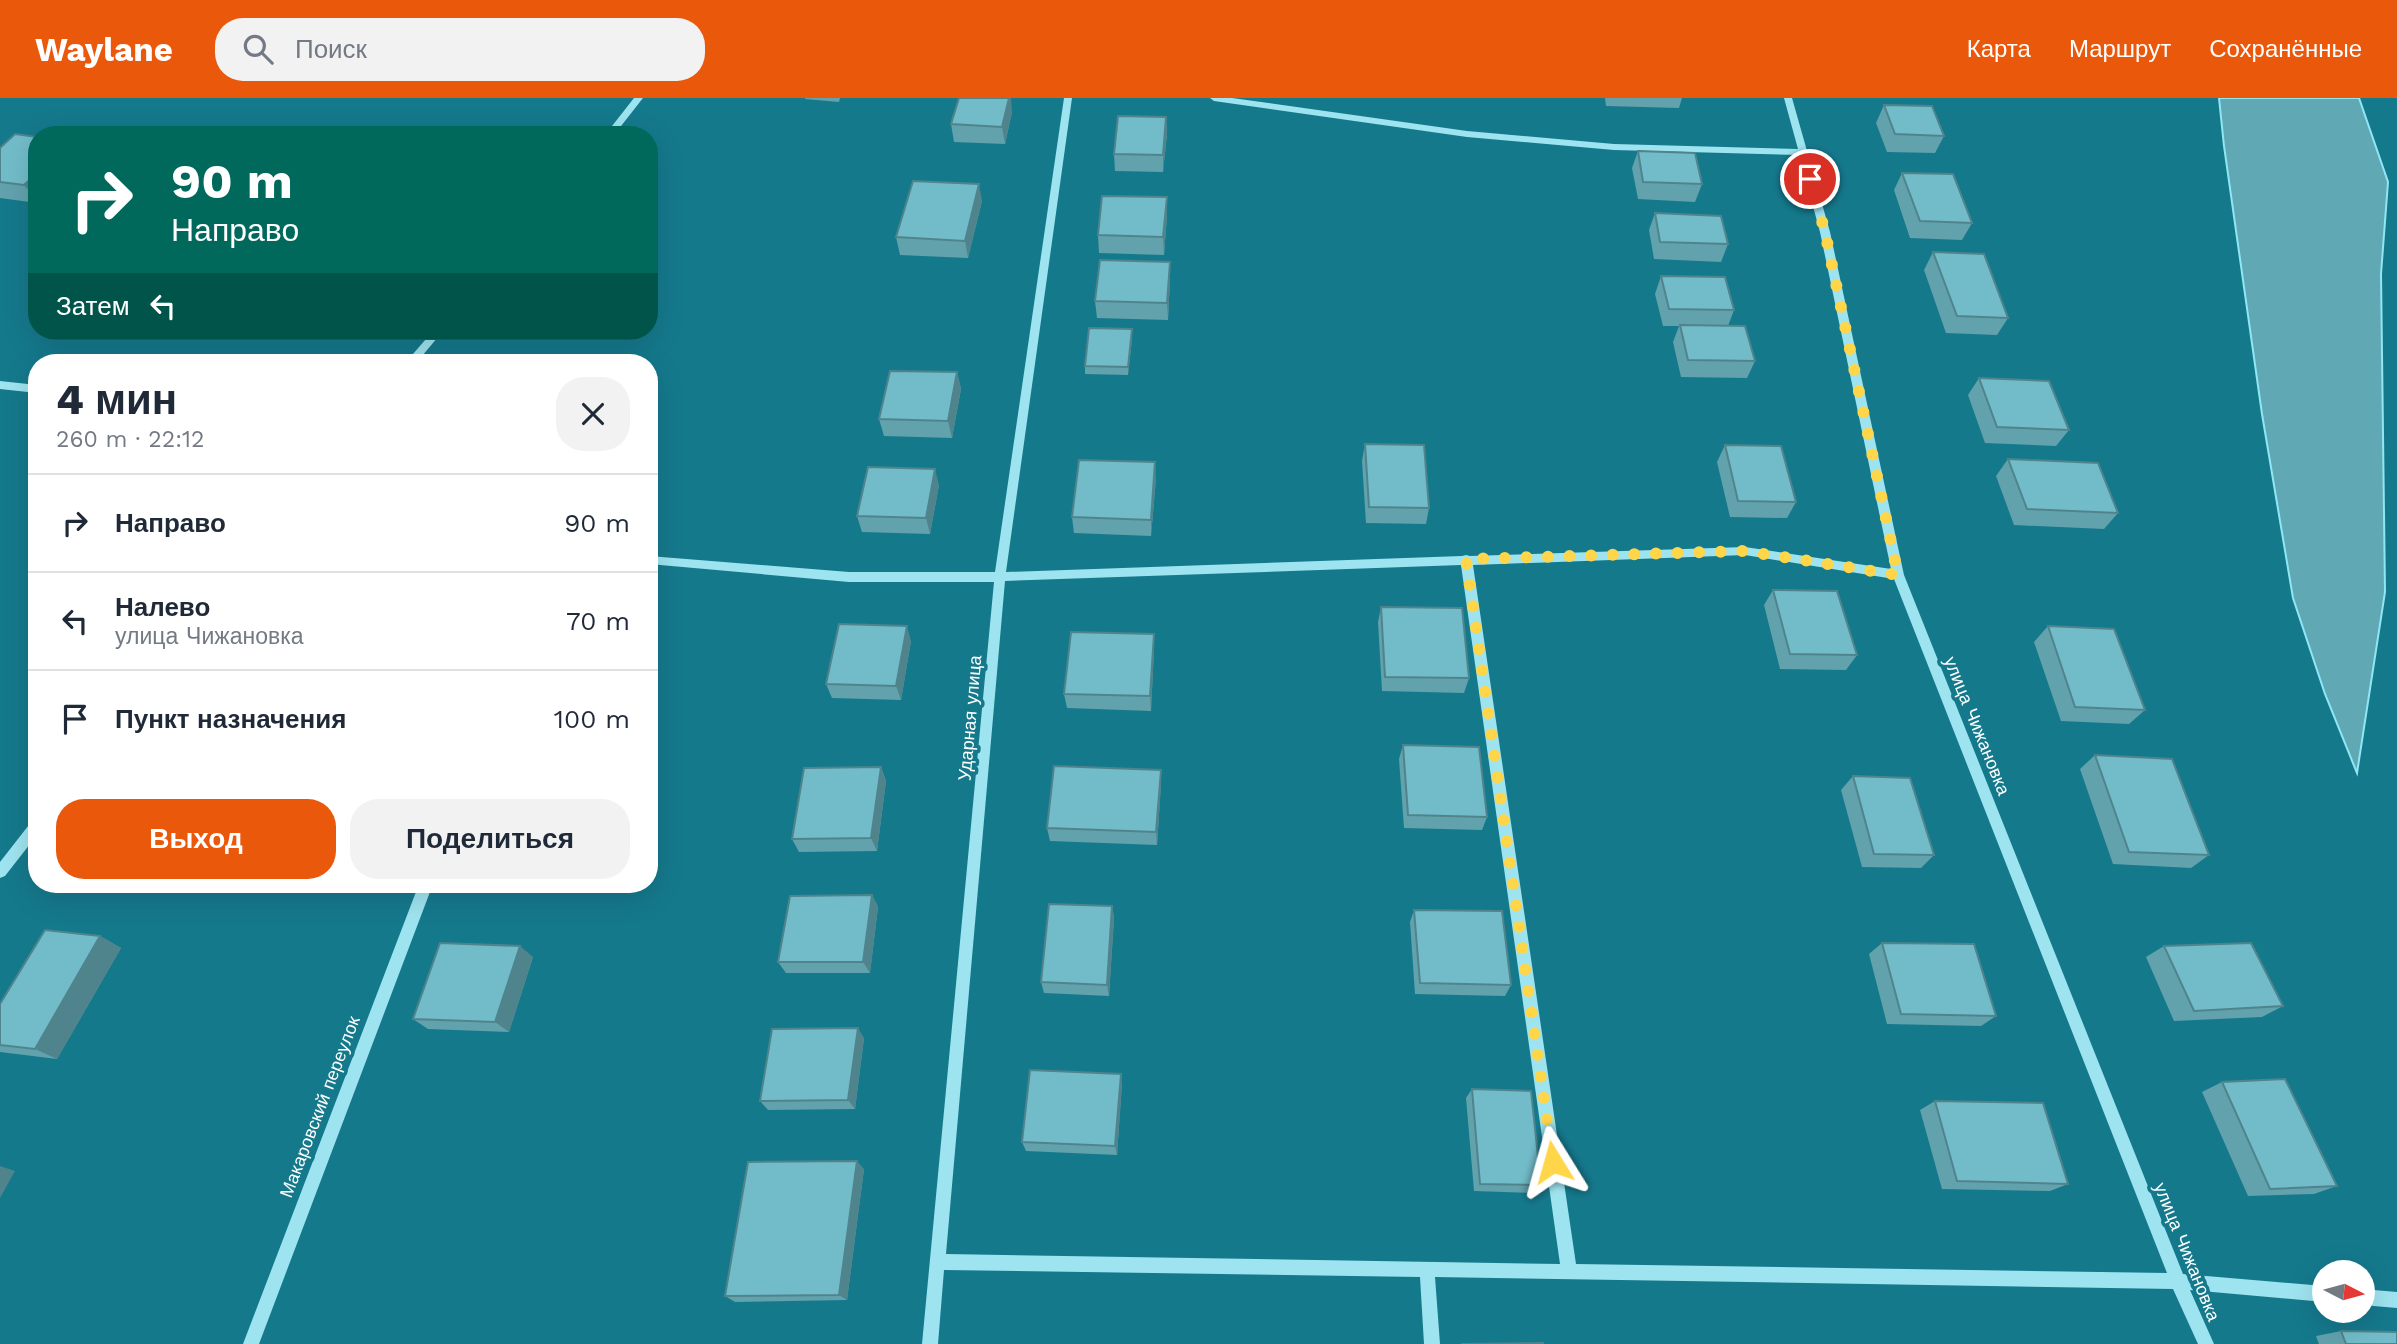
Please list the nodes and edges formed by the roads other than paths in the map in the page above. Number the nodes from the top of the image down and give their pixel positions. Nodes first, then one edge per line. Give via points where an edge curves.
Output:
1 (639, 98) edge
2 (1068, 98) edge
3 (1214, 98) edge
4 (1788, 98) edge
5 (616, 126) edge
6 (1803, 152) junction
7 (430, 340) edge
8 (418, 354) edge
9 (0, 385) edge
10 (28, 388) edge
11 (1466, 559) junction
12 (658, 561) edge
13 (1898, 575) junction
14 (1000, 577) junction
15 (28, 836) edge
16 (0, 872) edge
17 (423, 893) edge
18 (937, 1262) junction
19 (1427, 1269) junction
20 (1569, 1271) junction
21 (2178, 1280) junction
22 (2312, 1293) edge
23 (2375, 1298) edge
24 (2397, 1300) edge
25 (251, 1344) edge
26 (930, 1344) edge
27 (1432, 1344) edge
28 (2206, 1344) edge

1 - 5 street
2 - 14 street, Ударная улица
3 - 6 street via 1480,135 1614,147
4 - 6 street, улица Чижановка
6 - 13 street, улица Чижановка via 1825,232
7 - 8 street
9 - 10 street
11 - 13 street via 1745,551
11 - 14 street
11 - 20 street
12 - 14 street via 849,577
13 - 21 street, улица Чижановка
14 - 18 street, Ударная улица
15 - 16 street
17 - 25 street, Макаровский переулок
18 - 19 street
18 - 26 street, Ударная улица
19 - 20 street
19 - 27 street
20 - 21 street
21 - 22 street
21 - 28 street, улица Чижановка
23 - 24 street

